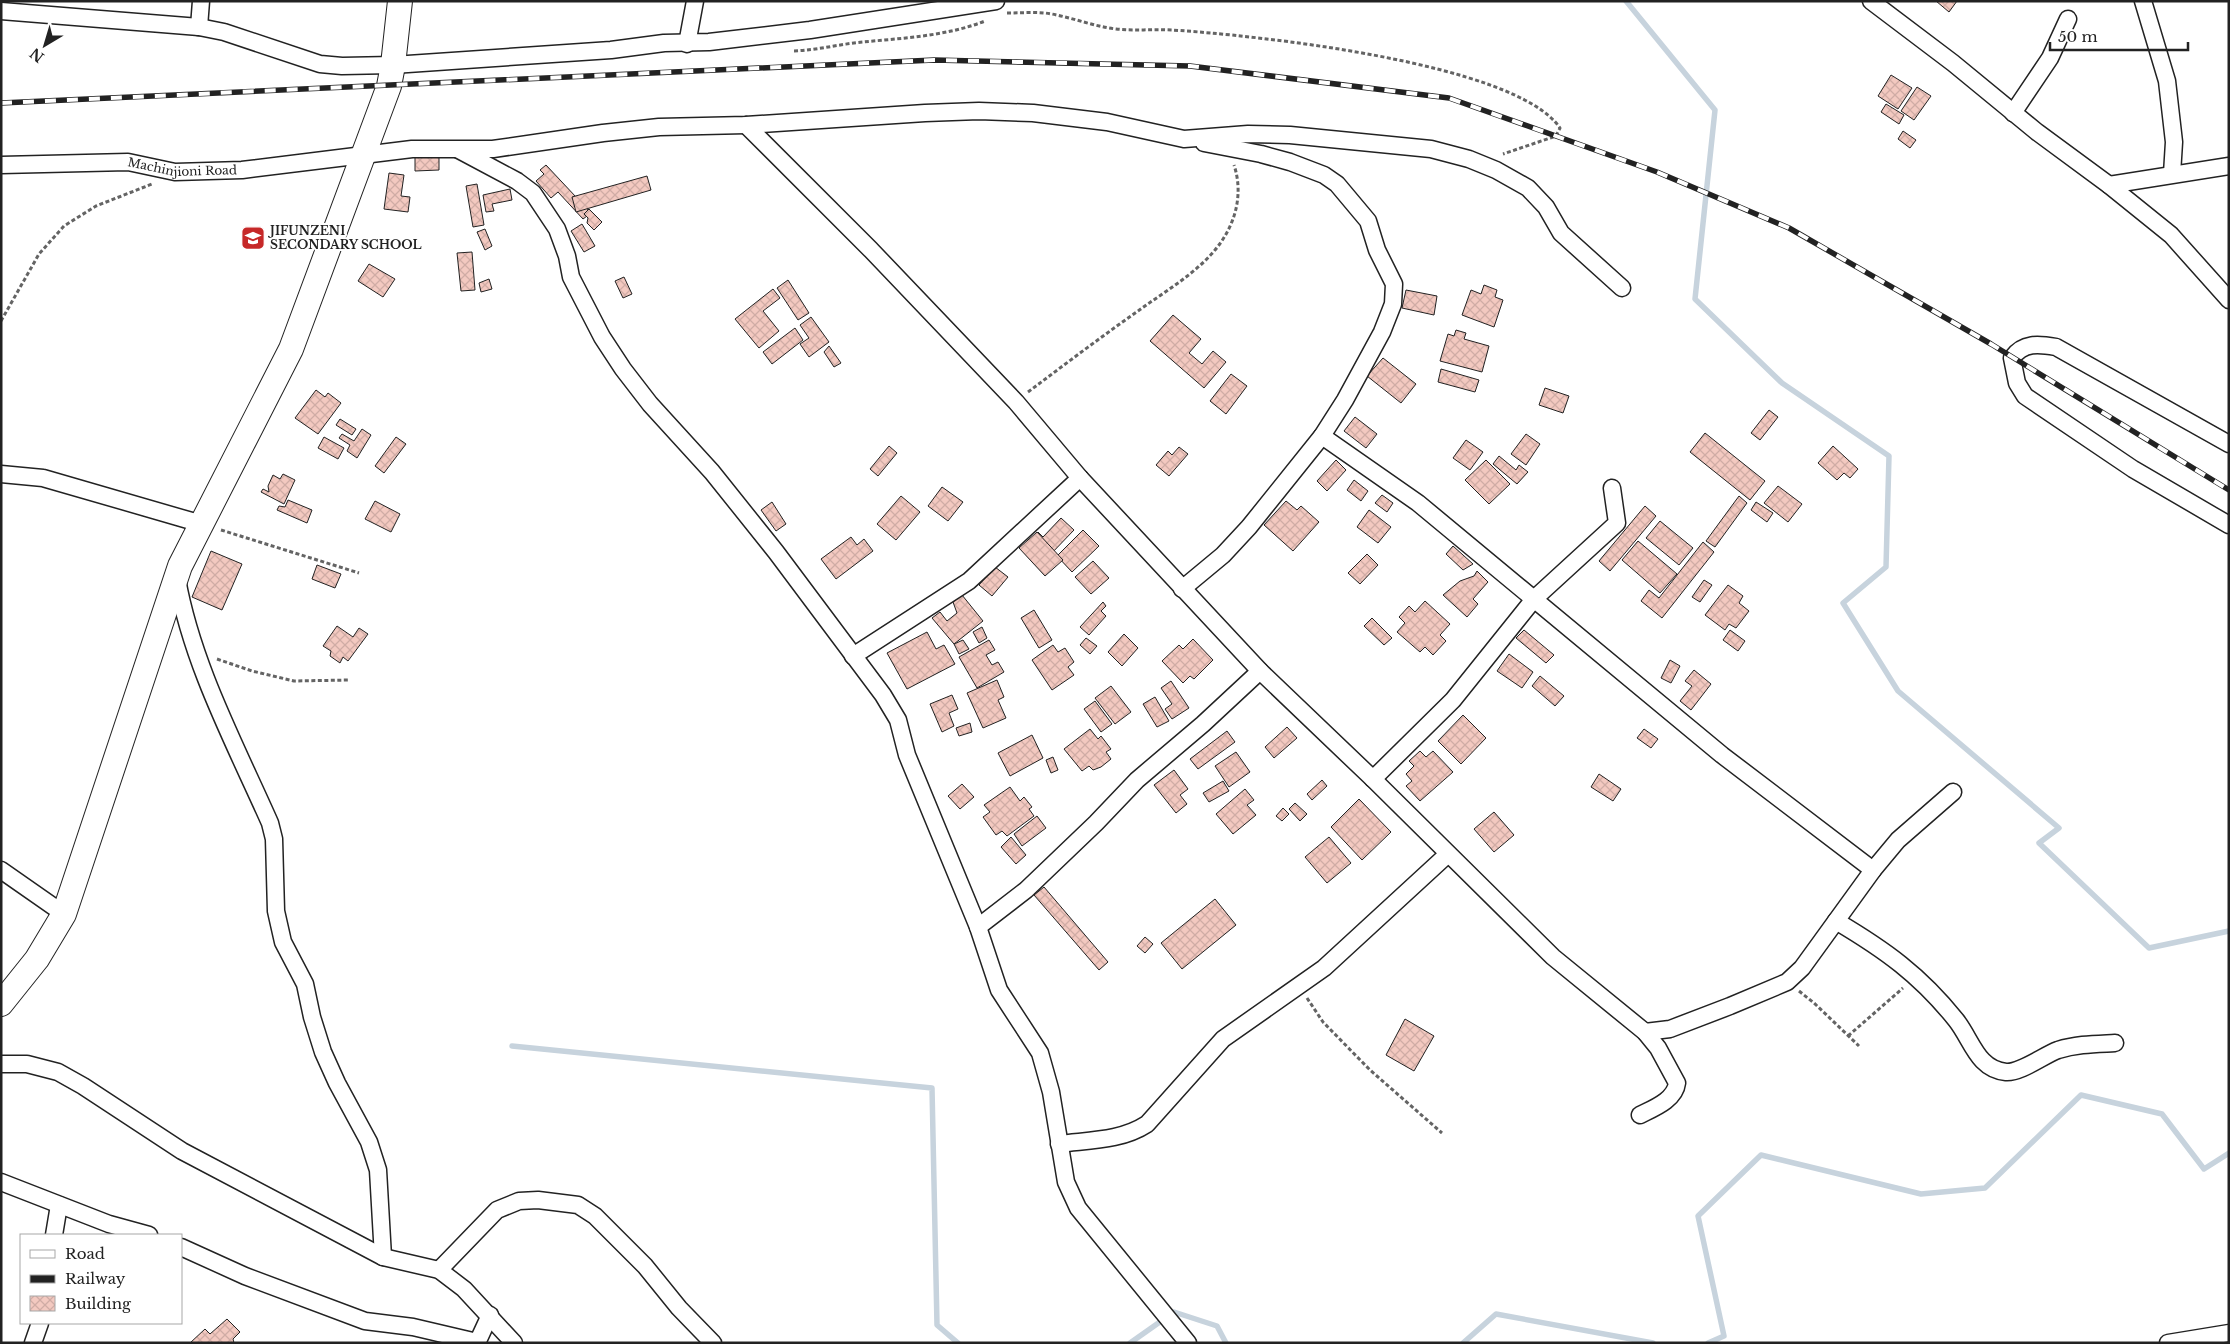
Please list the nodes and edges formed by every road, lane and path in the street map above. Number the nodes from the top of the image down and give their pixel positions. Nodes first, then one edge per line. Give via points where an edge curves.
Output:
1 (201, 1) edge
2 (400, 1) edge
3 (694, 1) edge
4 (1871, 1) edge
5 (2144, 1) edge
6 (997, 8) edge
7 (1, 12) edge
8 (2068, 19) dead end
9 (991, 20) dead end
10 (200, 27) junction
11 (687, 44) junction
12 (786, 52) dead end
13 (393, 65) junction
14 (2013, 112) junction
15 (746, 125) junction
16 (1184, 139) junction
17 (455, 148) junction
18 (1229, 148) junction
19 (363, 156) junction
20 (1469, 159) junction
21 (1, 165) edge
22 (2229, 166) edge
23 (175, 172) junction
24 (2172, 174) junction
25 (2109, 184) junction
26 (1622, 288) dead end
27 (2229, 300) edge
28 (1, 321) edge
29 (1016, 402) junction
30 (1322, 436) junction
31 (2229, 444) edge
32 (1, 474) edge
33 (1080, 478) junction
34 (1612, 488) dead end
35 (202, 524) junction
36 (2229, 525) edge
37 (359, 573) dead end
38 (177, 575) junction
39 (1182, 589) junction
40 (1534, 599) junction
41 (194, 648) junction
42 (853, 656) junction
43 (1260, 671) junction
44 (350, 680) dead end
45 (1373, 779) junction
46 (1953, 792) dead end
47 (1448, 854) junction
48 (1, 870) edge
49 (1874, 870) junction
50 (64, 914) junction
51 (1836, 921) junction
52 (978, 927) junction
53 (1917, 976) junction
54 (1787, 982) junction
55 (1298, 985) junction
56 (1, 1004) edge
57 (1645, 1032) junction
58 (1848, 1036) junction
59 (2115, 1043) dead end
60 (1859, 1046) dead end
61 (1, 1064) edge
62 (1640, 1115) dead end
63 (1442, 1133) dead end
64 (1059, 1144) junction
65 (1, 1182) edge
66 (58, 1205) junction
67 (54, 1234) edge
68 (145, 1234) edge
69 (182, 1247) edge
70 (383, 1257) junction
71 (439, 1270) junction
72 (490, 1315) junction
73 (40, 1324) edge
74 (2229, 1333) edge
75 (477, 1342) edge
76 (34, 1343) edge
77 (514, 1343) edge
78 (713, 1343) edge
79 (1188, 1343) edge
80 (2168, 1343) edge

1 - 10 street
2 - 13 street
3 - 11 street
4 - 14 street
5 - 24 street via 2167,81 2174,142
6 - 11 street
6 - 20 path via 1045,13 1113,28 1217,34 1408,61 1507,91 1554,119 1560,128 1556,136 1496,156
7 - 10 street
8 - 14 street via 2050,58
9 - 12 path via 896,40
10 - 13 street via 320,64
11 - 13 street via 664,43 611,50
13 - 19 street via 389,86
14 - 25 street
15 - 16 street, Machinjioni Road via 979,111 1033,113 1107,122
15 - 17 street, Machinjioni Road via 658,127 493,149
15 - 29 street
16 - 18 street, Machinjioni Road
16 - 20 street via 1248,134 1290,135 1431,149
17 - 19 street, Machinjioni Road via 412,149
17 - 42 street via 518,181 533,193 557,229 571,277 602,337 623,369 742,509
18 - 29 path via 1238,177 1238,203 1230,227 1215,250 1184,278
18 - 30 street, Machinjioni Road via 1290,162 1330,178 1368,221 1377,250 1394,284 1393,304 1382,332
19 - 23 street, Machinjioni Road via 242,170
19 - 35 street via 291,349
20 - 26 street via 1528,188 1546,207 1561,233
21 - 23 street, Machinjioni Road via 128,162
22 - 24 street
23 - 28 path via 96,206 64,226 39,254
24 - 25 street
25 - 27 street via 2171,235
29 - 33 street
30 - 39 street, Machinjioni Road via 1250,528
30 - 40 street via 1418,503
31 - 36 street via 2056,347 2029,346 2018,350 2012,358 2025,396 2133,469
32 - 35 street via 43,478
33 - 39 street
33 - 42 street via 969,581
34 - 40 street via 1617,523
35 - 37 path
35 - 38 street
38 - 41 street
38 - 50 street
39 - 43 street
40 - 45 street via 1453,700
40 - 49 street via 1715,750
41 - 44 path via 228,663 294,682
41 - 70 street via 270,823 274,839 276,911 283,942 305,984 323,1052 369,1142 378,1170
42 - 52 street via 898,720 907,755
43 - 45 street
43 - 52 street via 1137,780 1026,890
45 - 47 street
46 - 49 street via 1898,840
47 - 55 street via 1324,968
47 - 57 street via 1553,957
48 - 50 street
49 - 51 street
50 - 56 street via 37,959
51 - 53 street
51 - 54 street via 1802,968
52 - 64 street via 999,990 1040,1053 1051,1092
53 - 58 path
53 - 59 street via 1957,1021 1978,1058 1993,1070 2008,1072 2058,1050 2080,1045
54 - 57 street via 1670,1029
54 - 58 path
55 - 63 path via 1323,1022 1394,1092
55 - 64 street via 1223,1039 1147,1124 1135,1132
57 - 62 street via 1658,1048 1677,1083 1674,1092 1662,1104
58 - 60 path
61 - 70 street via 27,1064 58,1072 182,1151
64 - 79 street via 1066,1182 1078,1208
65 - 66 street
66 - 67 street
66 - 68 street
69 - 75 street via 245,1276 365,1321 413,1327
70 - 71 street
71 - 72 street
71 - 78 street via 497,1210 519,1201 578,1205 595,1216 645,1266
72 - 75 street
72 - 77 street
73 - 76 street
74 - 80 street

